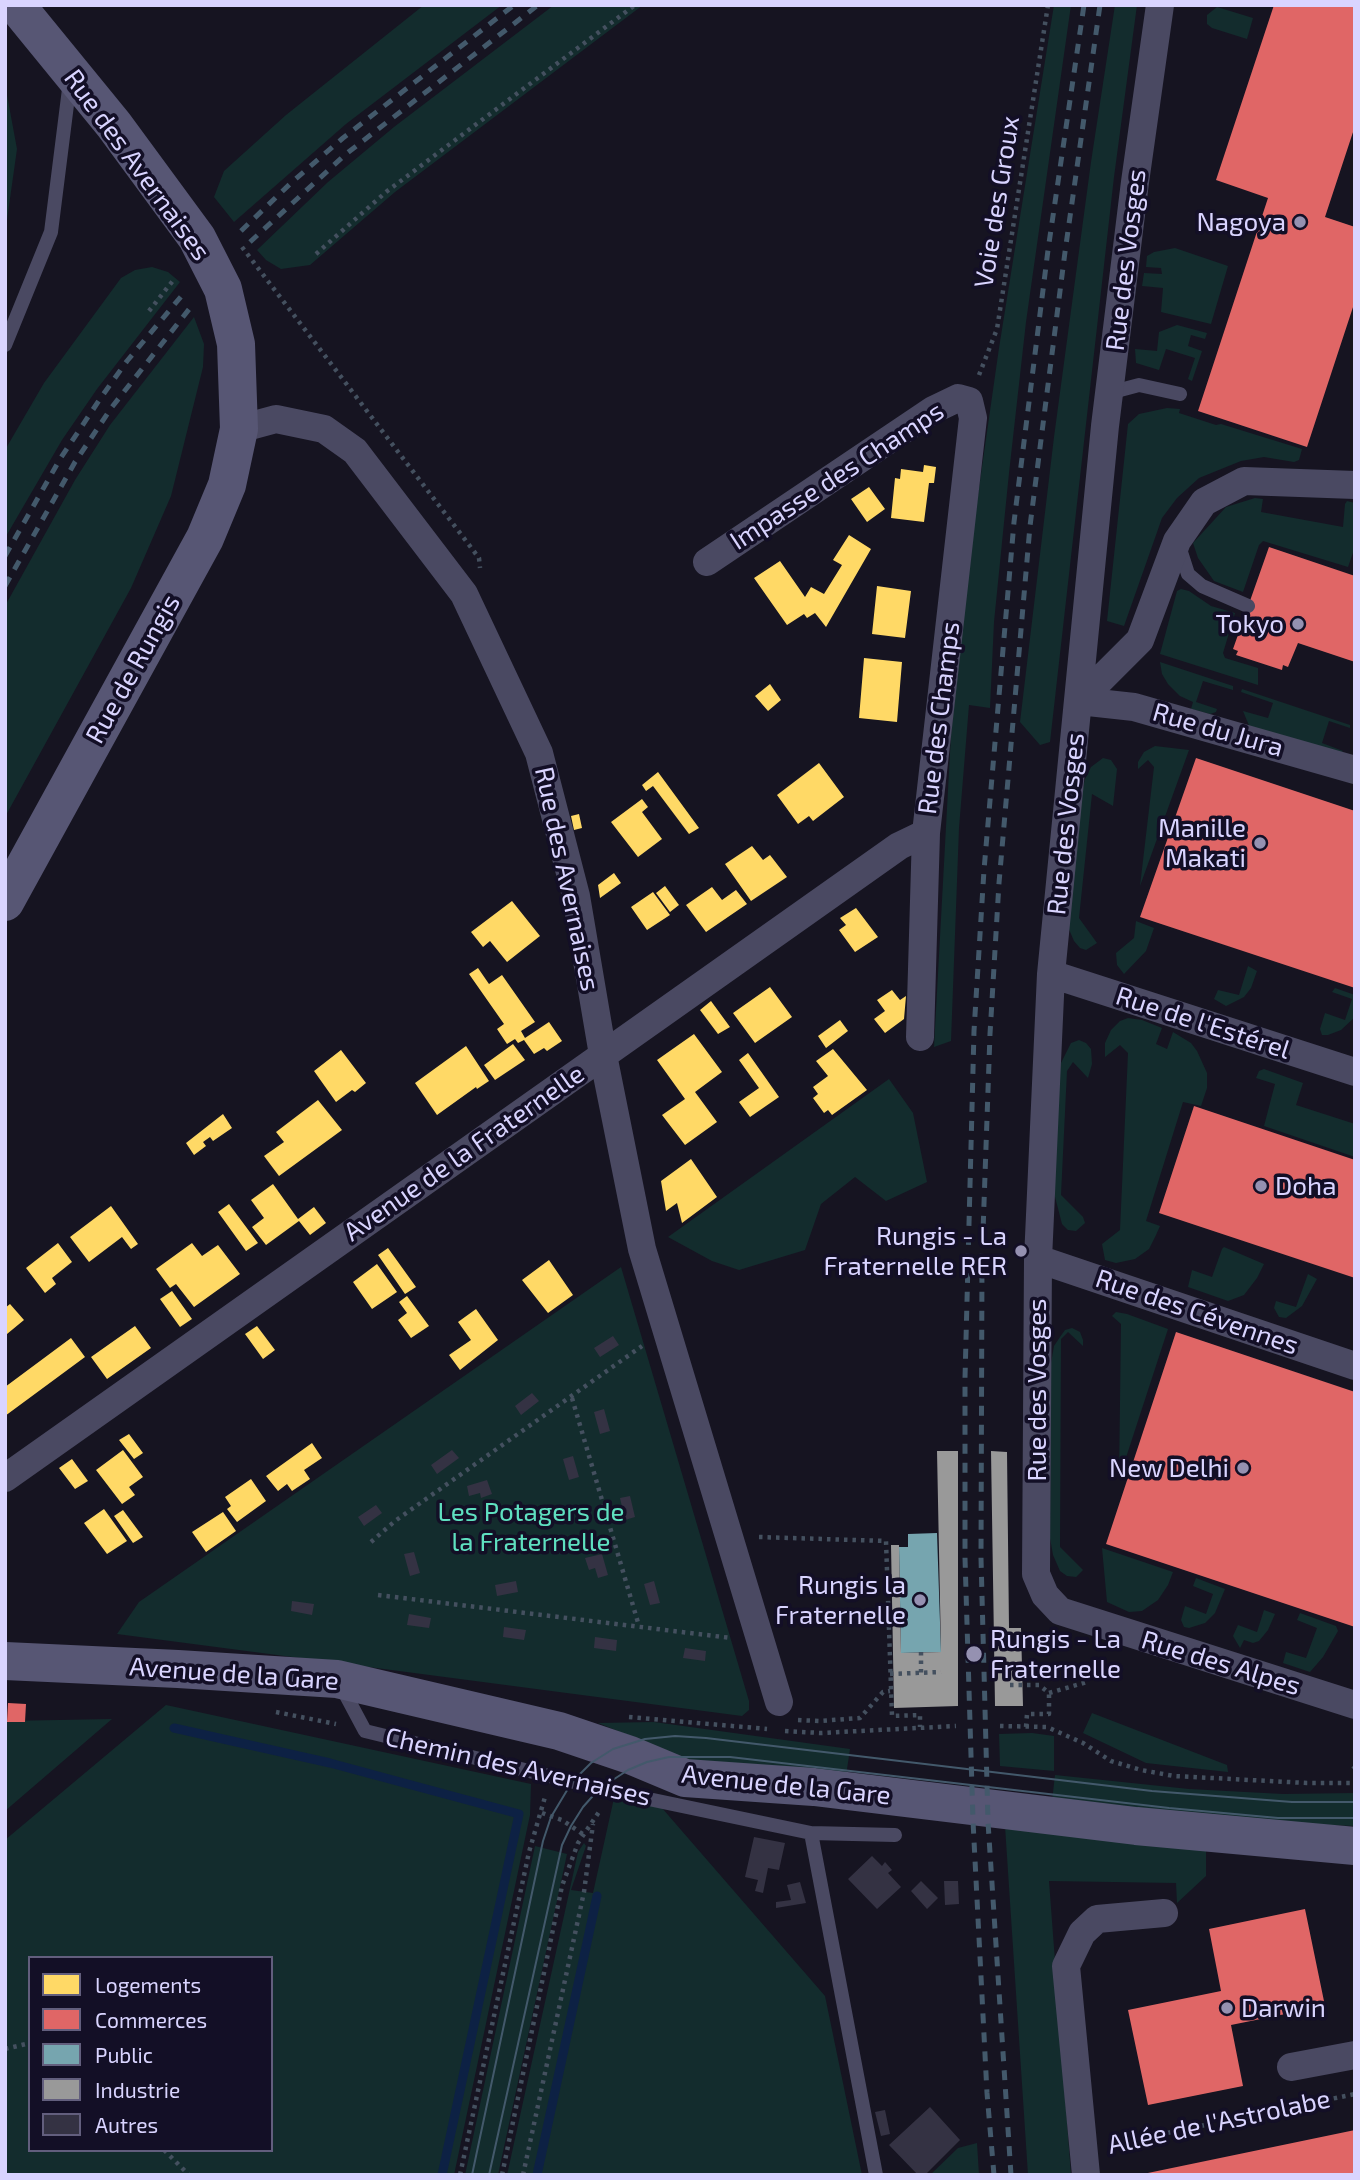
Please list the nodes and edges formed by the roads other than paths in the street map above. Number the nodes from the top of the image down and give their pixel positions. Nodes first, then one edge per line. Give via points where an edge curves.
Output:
1 (16, 5) edge
2 (1160, 5) edge
3 (71, 73) junction
4 (5, 345) edge
5 (1109, 393) junction
6 (1180, 394) dead end
7 (969, 401) joint
8 (239, 429) junction
9 (1355, 485) edge
10 (1177, 541) junction
11 (707, 562) dead end
12 (1248, 606) dead end
13 (1079, 701) junction
14 (1355, 770) edge
15 (926, 833) junction
16 (5, 902) edge
17 (1051, 974) junction
18 (919, 1037) dead end
19 (603, 1055) junction
20 (1355, 1072) edge
21 (1038, 1259) junction
22 (1355, 1366) edge
23 (5, 1478) edge
24 (1086, 1621) joint
25 (5, 1661) edge
26 (337, 1679) junction
27 (1355, 1705) edge
28 (786, 1711) road end
29 (811, 1833) junction
30 (894, 1835) dead end
31 (1355, 1846) edge
32 (1164, 1913) dead end
33 (1355, 2055) edge
34 (1291, 2067) dead end
35 (1084, 2163) edge
36 (876, 2175) edge

1 - 3 main road, Rue des Avernaises
2 - 5 street, Rue des Vosges
3 - 4 lane via 51,232
3 - 8 main road, Rue des Avernaises via 197,237 223,289 236,344
5 - 6 lane via 1139,385
5 - 13 street, Rue des Vosges
7 - 11 street, Impasse des Champs via 958,398 933,410
7 - 15 street, Rue des Champs via 973,418
8 - 16 main road, Rue de Rungis via 227,485 205,538
8 - 19 street, Rue des Avernaises via 276,419 324,429 355,451 464,594 539,753 576,896
9 - 10 street via 1244,481 1204,502
10 - 12 lane via 1188,574 1202,586
10 - 13 street via 1140,640
13 - 14 street, Rue du Jura via 1135,707
13 - 17 street, Rue des Vosges
15 - 18 street, Rue des Champs
15 - 19 street, Avenue de la Fraternelle via 899,846
17 - 20 street, Rue de l'Estérel
17 - 21 street, Rue des Vosges
19 - 23 street, Avenue de la Fraternelle
19 - 28 street, Rue des Avernaises via 642,1249
21 - 22 street, Rue des Cévennes
21 - 24 street, Rue des Vosges via 1036,1574 1045,1595 1060,1611
24 - 27 street, Rue des Alpes
25 - 26 main road, Avenue de la Gare
26 - 29 lane, Chemin des Avernaises via 365,1731 615,1792
26 - 31 main road, Avenue de la Gare via 559,1731 685,1778 814,1787 1136,1826
29 - 30 lane, Chemin des Avernaises
29 - 36 lane
32 - 35 street via 1097,1919 1082,1933 1066,1966
33 - 34 street, Allée de l'Astrolabe

